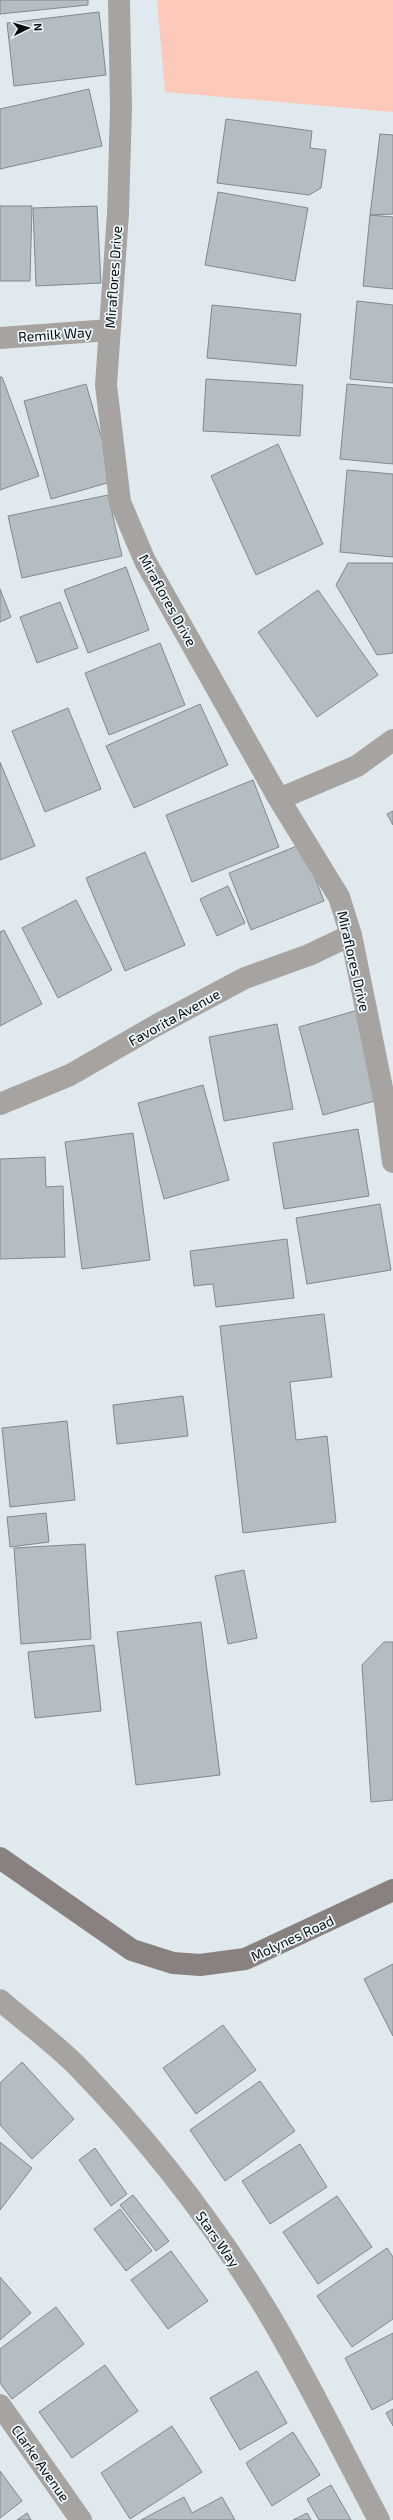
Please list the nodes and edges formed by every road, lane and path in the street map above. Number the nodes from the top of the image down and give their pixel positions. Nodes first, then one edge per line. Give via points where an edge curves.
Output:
1 (119, 0) edge
2 (110, 330) junction
3 (0, 338) edge
4 (393, 740) edge
5 (279, 799) junction
6 (351, 935) junction
7 (389, 1103) edge
8 (0, 1104) edge
9 (393, 1162) edge
10 (0, 1858) edge
11 (393, 1890) edge
12 (0, 2000) edge
13 (0, 2405) edge
14 (81, 2520) edge
15 (380, 2520) edge

1 - 2 street, Miraflores Drive via 119,176
2 - 3 street, Remilk Way
2 - 5 street, Miraflores Drive via 106,385 120,502 145,561
4 - 5 street via 357,766
5 - 6 street, Miraflores Drive via 339,897
6 - 7 street, Miraflores Drive
6 - 8 street, Favorita Avenue via 309,955 245,978 155,1026 70,1076
7 - 9 street, Miraflores Drive
10 - 11 main road, Molynes Road via 132,1950 180,1963 200,1965 245,1959
12 - 15 street, Stars Way via 76,2065 141,2136 186,2192 270,2316
13 - 14 street, Clarke Avenue

